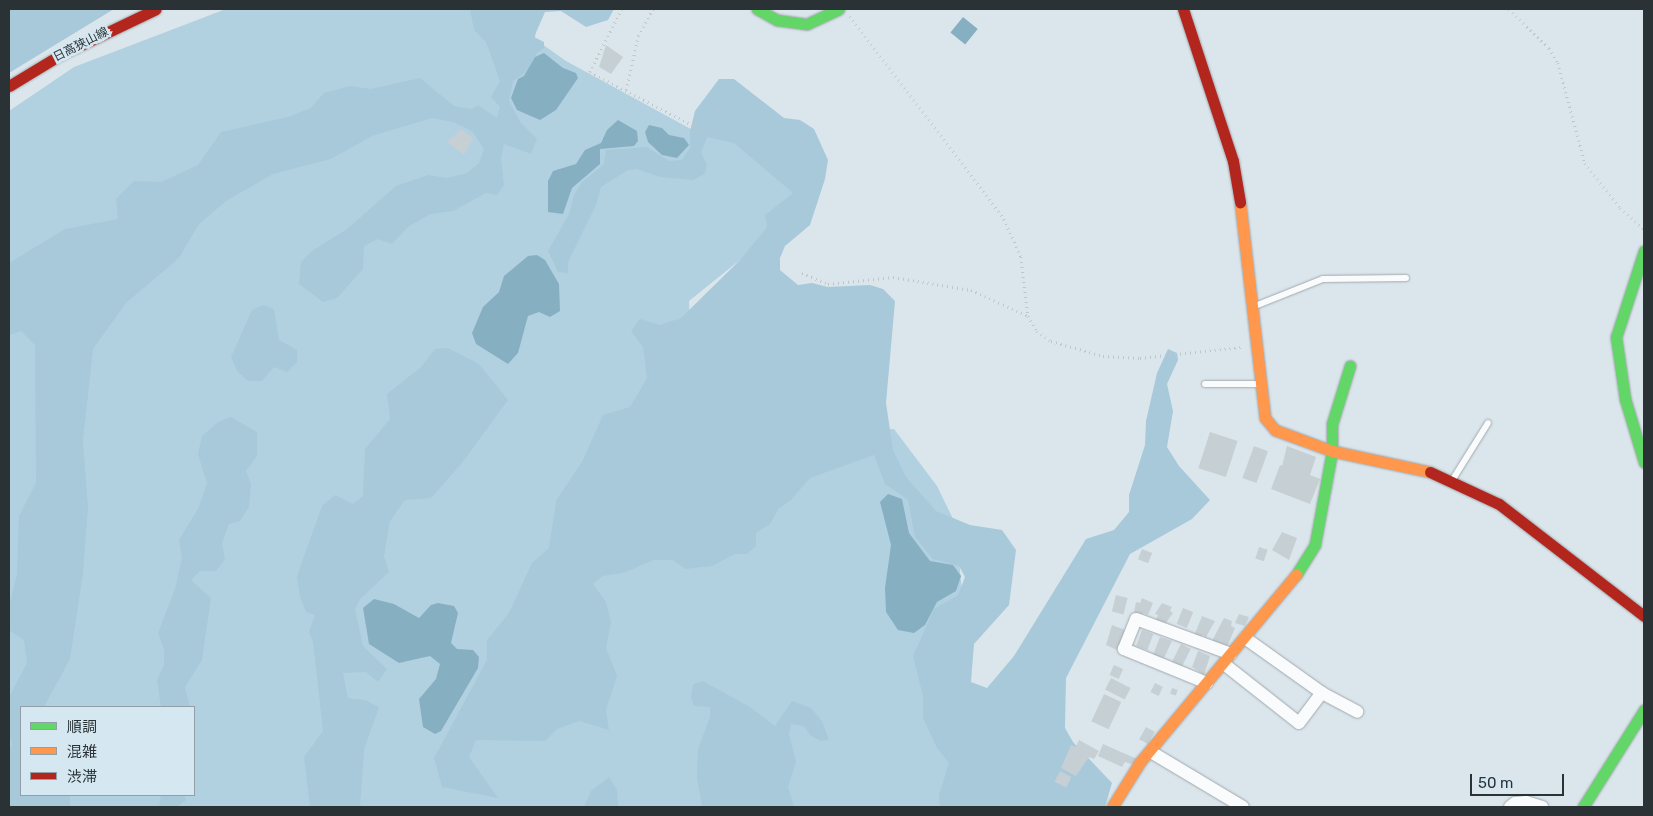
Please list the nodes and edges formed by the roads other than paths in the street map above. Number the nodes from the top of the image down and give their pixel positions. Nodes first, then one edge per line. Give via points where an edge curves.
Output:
1 (156, 9) edge
2 (757, 9) edge
3 (839, 9) edge
4 (1183, 9) edge
5 (9, 86) edge
6 (1644, 251) edge
7 (1406, 278) dead end
8 (1254, 307) junction
9 (1350, 366) dead end
10 (1205, 384) dead end
11 (1260, 384) junction
12 (1488, 423) dead end
13 (1332, 451) junction
14 (1644, 462) edge
15 (1452, 480) junction
16 (1644, 616) edge
17 (1245, 638) junction
18 (1228, 659) junction
19 (1208, 683) junction
20 (1322, 693) junction
21 (1644, 710) edge
22 (1356, 712) dead end
23 (1151, 752) junction
24 (1112, 807) edge
25 (1243, 807) edge
26 (1510, 807) edge
27 (1542, 807) edge
28 (1583, 807) edge

1 - 5 street, 日高狭山線 via 60,55
2 - 3 street via 777,20 807,24
4 - 8 street via 1234,161
6 - 14 street via 1616,336 1622,383
7 - 8 lane via 1323,279
8 - 11 street
9 - 13 street via 1332,424
10 - 11 lane
11 - 13 street via 1265,418 1275,430
12 - 15 lane
13 - 15 street via 1436,473
13 - 17 street via 1315,544 1291,584
15 - 16 street via 1527,523
17 - 18 street
17 - 20 street
18 - 19 street
18 - 19 street via 1136,619 1124,649
18 - 20 street via 1299,723
19 - 23 street
20 - 22 street
21 - 28 street
23 - 24 street
23 - 25 street
26 - 27 street via 1526,802

